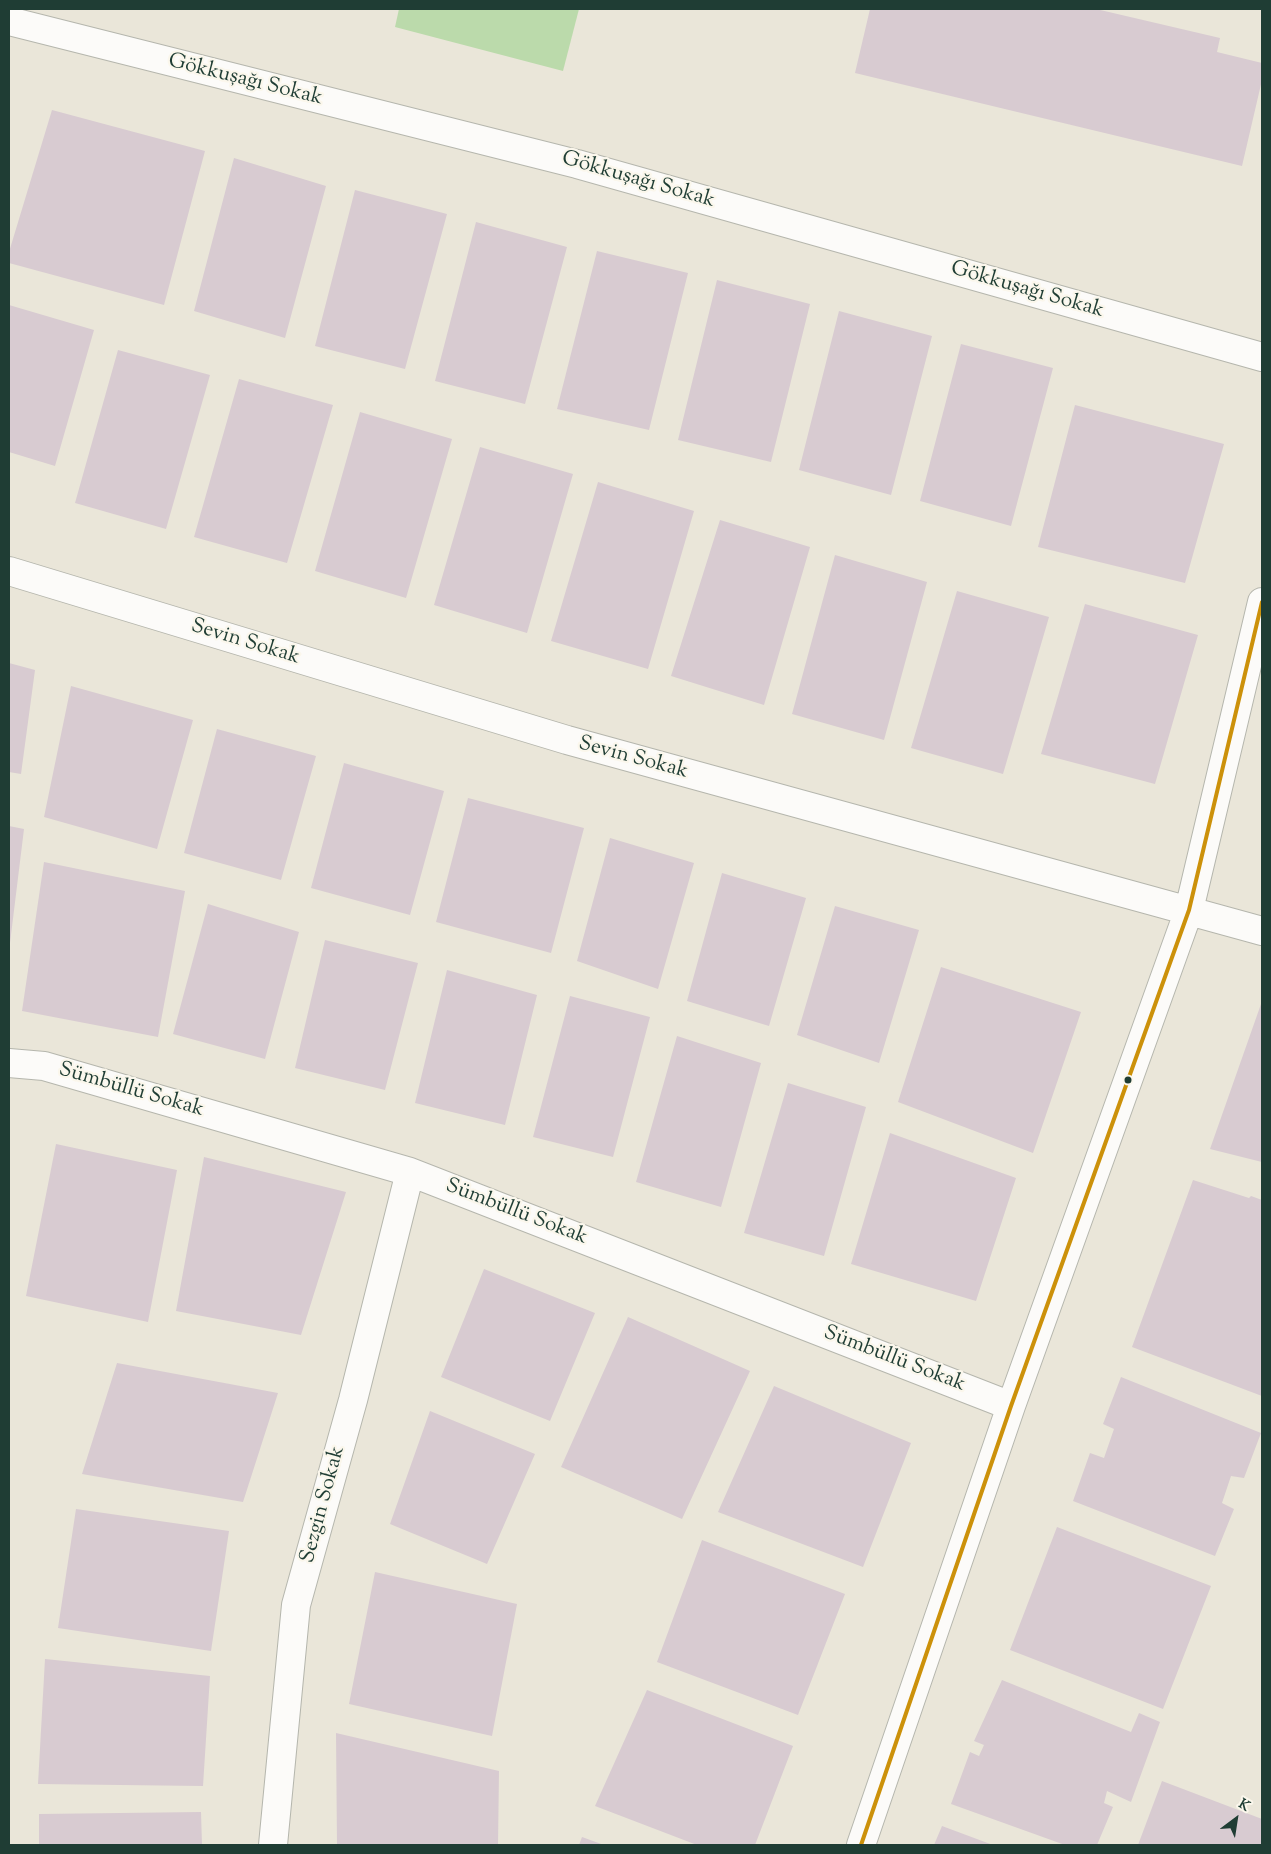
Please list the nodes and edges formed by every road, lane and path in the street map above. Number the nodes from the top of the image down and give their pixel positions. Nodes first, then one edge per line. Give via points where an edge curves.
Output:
1 (9, 21) edge
2 (1262, 357) edge
3 (9, 571) edge
4 (1262, 602) edge
5 (1188, 910) junction
6 (1262, 932) edge
7 (9, 1063) edge
8 (410, 1172) junction
9 (1011, 1406) junction
10 (273, 1845) edge
11 (861, 1845) edge

1 - 2 street, Gökkuşağı Sokak via 577,164
3 - 5 street, Sevin Sokak via 567,740
4 - 5 street
5 - 6 street, Sevin Sokak
5 - 9 street
7 - 8 street, Sümbüllü Sokak via 44,1066
8 - 9 street, Sümbüllü Sokak
8 - 10 street, Sezgin Sokak via 353,1400 296,1605
9 - 11 street

